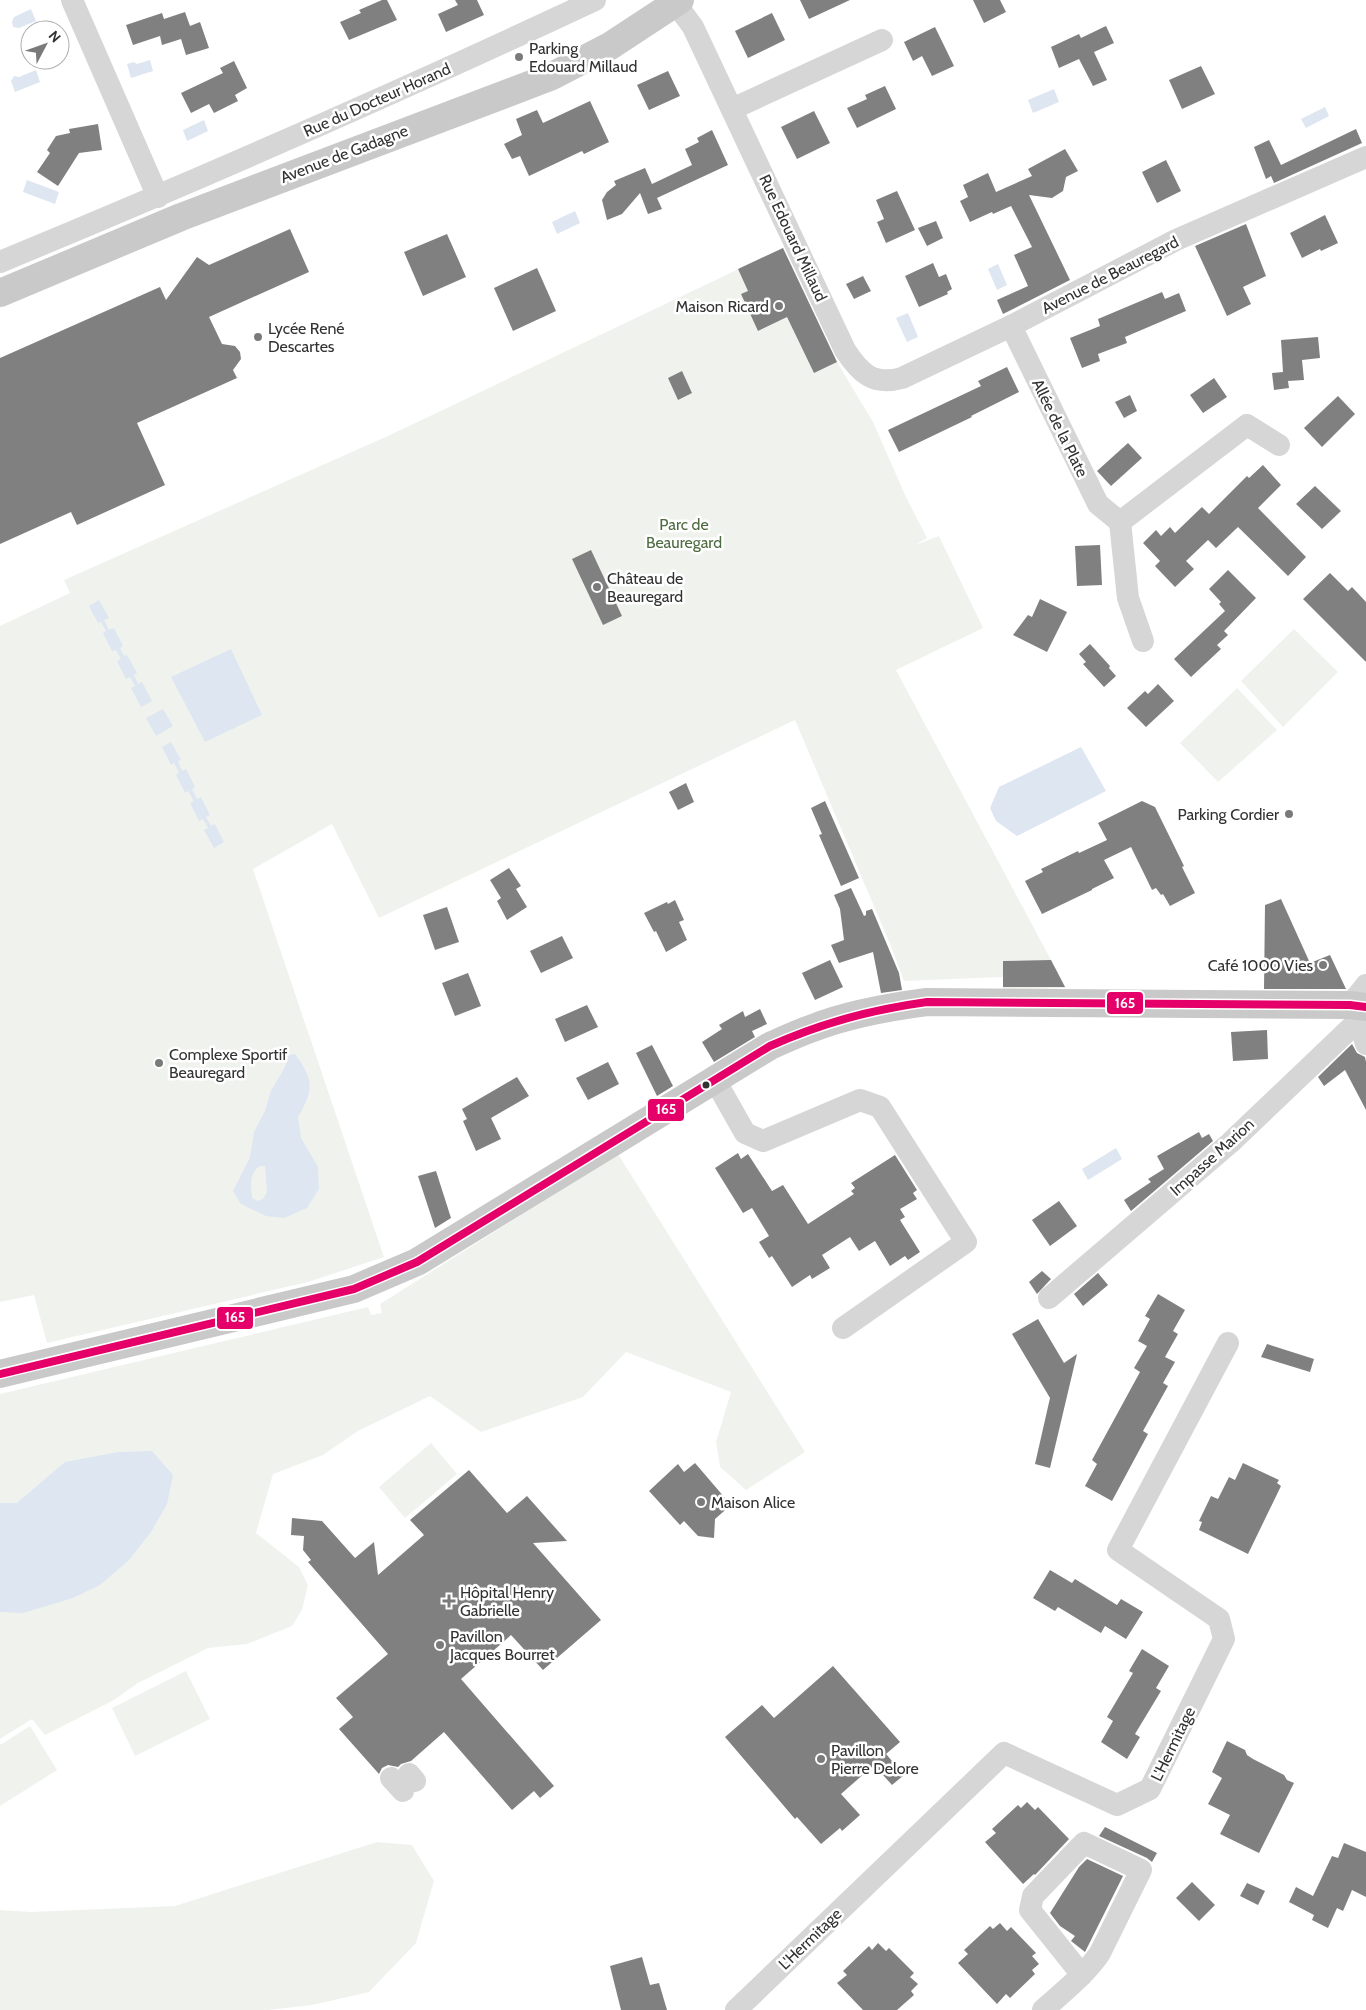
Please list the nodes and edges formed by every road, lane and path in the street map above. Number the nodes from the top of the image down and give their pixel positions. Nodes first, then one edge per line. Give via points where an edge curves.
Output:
1 (72, 0) edge
2 (595, 0) edge
3 (676, 1) edge
4 (882, 40) dead end
5 (732, 109) junction
6 (1366, 157) edge
7 (158, 196) junction
8 (0, 262) edge
9 (0, 293) edge
10 (1011, 326) junction
11 (856, 367) joint
12 (1279, 445) dead end
13 (1120, 522) junction
14 (1143, 641) dead end
15 (1361, 1005) edge
16 (1366, 1044) edge
17 (715, 1080) junction
18 (1049, 1298) dead end
19 (843, 1328) dead end
20 (1228, 1343) dead end
21 (0, 1374) edge
22 (1082, 1975) junction
23 (736, 2010) edge
24 (1043, 2010) edge

1 - 7 street
2 - 7 street, Rue du Docteur Horand
3 - 5 street, Rue Edouard Millaud via 693,27
3 - 9 main road, Avenue de Gadagne via 610,46 550,77 189,214
4 - 5 street
5 - 11 street, Rue Edouard Millaud via 845,350
6 - 10 street, Avenue de Beauregard via 1176,240
7 - 8 street, Rue du Docteur Horand
10 - 11 street, Avenue de Beauregard via 902,378 887,382 873,379
10 - 13 street, Allée de la Plate via 1098,504
12 - 13 street via 1247,424
13 - 14 street via 1128,598
15 - 16 street
15 - 17 main road via 927,1002 890,1007 813,1027 770,1046
15 - 18 street, Impasse Marion via 1230,1143
17 - 19 street via 745,1133 763,1141 860,1100 880,1107 966,1242
17 - 21 main road via 417,1262 354,1289
20 - 23 street, L'Hermitage via 1118,1550 1219,1619 1224,1639 1150,1789 1117,1805 1004,1753
22 - 22 street via 1100,1953 1141,1870 1084,1843 1033,1896 1030,1910
22 - 24 street

